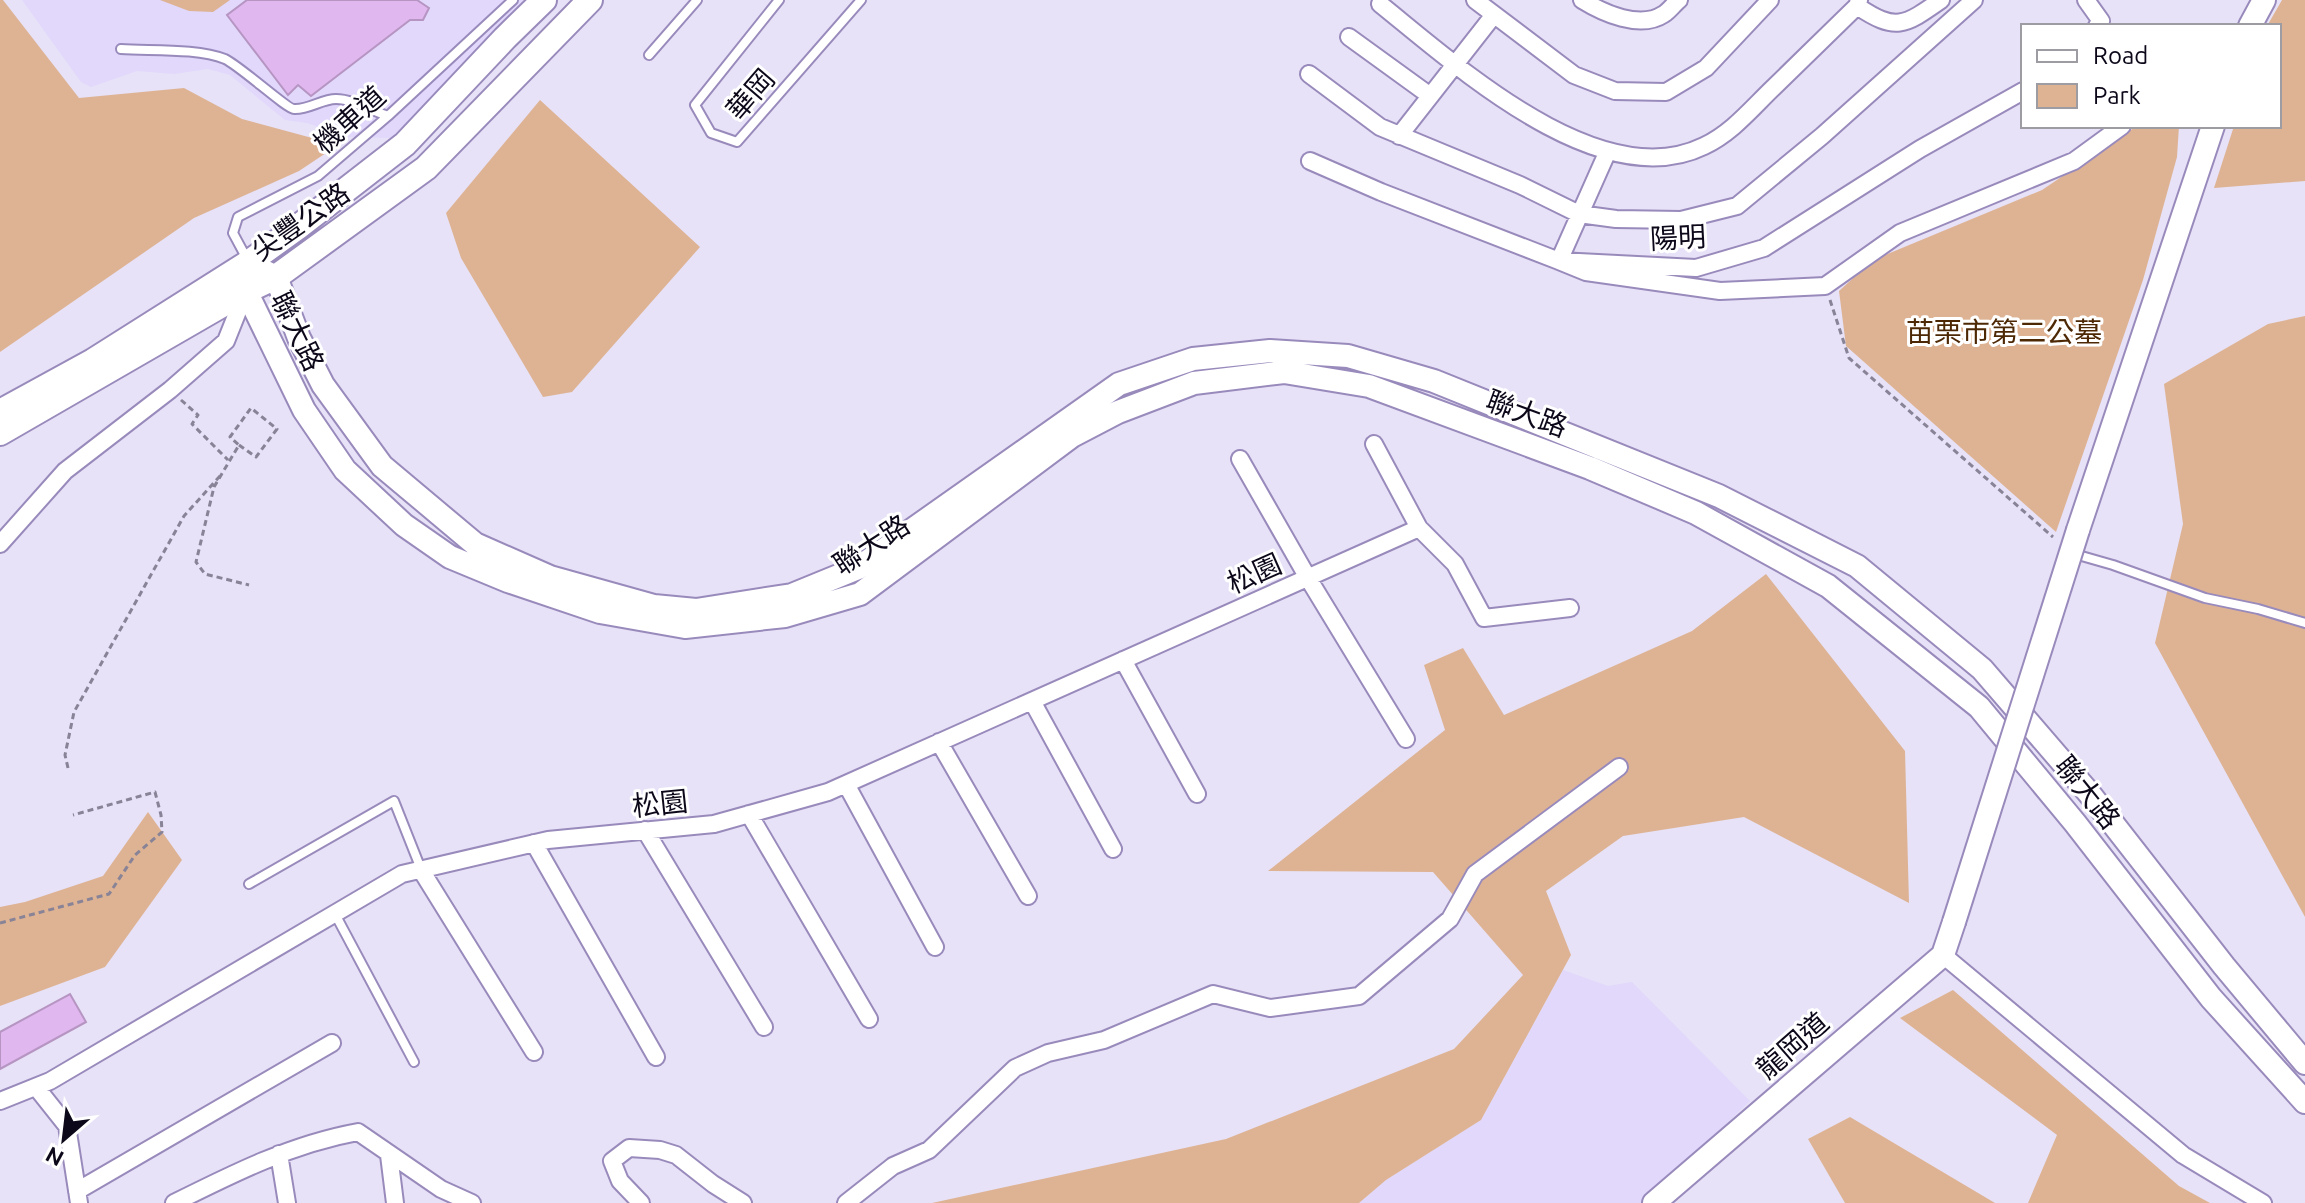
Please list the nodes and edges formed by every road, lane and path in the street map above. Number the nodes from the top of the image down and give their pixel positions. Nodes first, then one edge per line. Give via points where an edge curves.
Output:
1 (513, 0) edge
2 (544, 0) edge
3 (590, 0) edge
4 (697, 0) edge
5 (779, 0) edge
6 (861, 0) edge
7 (1475, 0) edge
8 (1582, 0) edge
9 (1679, 0) edge
10 (1770, 0) edge
11 (1941, 0) edge
12 (1974, 0) edge
13 (2086, 0) edge
14 (2265, 2) edge
15 (1858, 3) edge
16 (1380, 4) dead end
17 (1493, 16) junction
18 (2099, 24) edge
19 (2251, 24) edge
20 (1349, 37) dead end
21 (121, 49) dead end
22 (649, 55) dead end
23 (1455, 63) junction
24 (1309, 74) dead end
25 (2021, 92) edge
26 (1429, 95) junction
27 (388, 116) junction
28 (2119, 128) edge
29 (2212, 128) edge
30 (1399, 136) junction
31 (1607, 153) junction
32 (1310, 161) dead end
33 (1579, 214) junction
34 (1559, 261) junction
35 (248, 263) junction
36 (276, 277) junction
37 (1825, 286) junction
38 (246, 291) junction
39 (170, 390) junction
40 (0, 412) edge
41 (0, 433) edge
42 (1374, 444) dead end
43 (239, 445) junction
44 (1593, 458) junction
45 (1240, 459) dead end
46 (228, 460) junction
47 (220, 476) junction
48 (1419, 528) junction
49 (0, 544) edge
50 (2071, 553) junction
51 (1308, 578) junction
52 (249, 585) dead end
53 (1570, 608) dead end
54 (2305, 623) edge
55 (1123, 660) junction
56 (1032, 701) junction
57 (1406, 739) dead end
58 (939, 742) junction
59 (1619, 767) dead end
60 (68, 768) dead end
61 (846, 784) junction
62 (1197, 794) dead end
63 (749, 814) junction
64 (73, 815) dead end
65 (645, 830) junction
66 (534, 843) junction
67 (1113, 849) dead end
68 (421, 870) junction
69 (249, 884) dead end
70 (1028, 896) dead end
71 (335, 914) junction
72 (0, 923) edge
73 (935, 947) dead end
74 (1943, 955) junction
75 (869, 1019) dead end
76 (764, 1027) dead end
77 (332, 1043) dead end
78 (534, 1052) dead end
79 (656, 1057) dead end
80 (414, 1062) dead end
81 (2305, 1063) edge
82 (36, 1087) junction
83 (0, 1101) edge
84 (2305, 1102) edge
85 (279, 1154) junction
86 (389, 1155) junction
87 (78, 1197) edge
88 (182, 1201) edge
89 (287, 1203) edge
90 (395, 1203) edge
91 (472, 1203) edge
92 (641, 1203) edge
93 (743, 1203) edge
94 (846, 1203) edge
95 (1654, 1203) edge
96 (2263, 1203) edge

1 - 27 lane, 機車道
2 - 35 main road, 尖豐公路 via 405,144
3 - 36 main road, 尖豐公路 via 426,168
4 - 22 lane
5 - 6 lane, 華岡 via 695,105 711,133 737,142
7 - 17 street
8 - 9 street via 1604,13 1638,20 1662,16
10 - 17 street via 1706,68 1666,92 1615,91 1574,75
11 - 15 street via 1913,20 1883,23
12 - 33 street, 陽明 via 1737,206 1681,220
13 - 18 street
14 - 19 street
15 - 31 street via 1732,128 1704,146 1669,158
16 - 23 street
17 - 23 street
20 - 26 street
21 - 27 lane via 225,59 295,109 333,99
23 - 26 street
23 - 31 street via 1483,87
24 - 30 street, 陽明
25 - 34 street, 陽明 via 1764,248 1696,268
26 - 30 street
27 - 35 lane, 機車道 via 318,176 238,217 233,233
28 - 37 street via 2074,161 1900,233
29 - 50 street, bridge
30 - 33 street, 陽明
31 - 33 street
32 - 34 street, 陽明
33 - 34 street
34 - 37 street via 1586,272 1720,291
35 - 36 street, 聯大路
35 - 38 street, 聯大路
35 - 40 main road, 尖豐公路 via 93,361
36 - 38 main road, 尖豐公路
36 - 44 street, 聯大路 via 323,385 382,466 475,544 550,577 654,606 696,610 792,595 858,568 1119,384 1193,359 1270,351 1348,356 1434,381
37 - 50 path via 1849,358
38 - 39 street via 226,341
38 - 41 main road, 尖豐公路
38 - 44 street, 聯大路 via 304,410 345,470 404,525 450,557 508,581 600,612 685,627 785,616 860,594 1072,436 1194,383 1284,372 1369,386
39 - 46 path via 198,415 192,424
39 - 49 street via 65,471
42 - 48 street
43 - 43 path via 230,437 251,408 277,429 256,457
43 - 46 path
44 - 81 street, 聯大路 via 1719,496 1857,566 1982,669 2089,793
44 - 84 street, 聯大路 via 1828,586 1979,707 2211,998
45 - 51 street
46 - 47 path
47 - 52 path via 196,562 205,574
47 - 60 path via 184,516 74,712 65,755
48 - 51 street, 松園
48 - 53 street via 1455,564 1484,618
50 - 54 lane via 2205,598
50 - 74 street, bridge
51 - 55 street, 松園
51 - 57 street
55 - 56 street, 松園
55 - 62 street
56 - 58 street, 松園
56 - 67 street
58 - 61 street, 松園
58 - 70 street
59 - 94 street via 1475,874 1450,919 1359,996 1270,1008 1213,994 1104,1040 1048,1053 1015,1068 929,1150 893,1166
61 - 63 street, 松園
61 - 73 street
63 - 65 street, 松園 via 714,824
63 - 75 street
64 - 72 path via 155,792 162,832 135,855 109,894
65 - 66 street, 松園
65 - 76 street
66 - 68 street, 松園
66 - 79 street
68 - 69 lane via 394,801
68 - 71 street, 松園 via 402,874
68 - 78 street
71 - 80 lane
71 - 82 street, 松園
74 - 95 street, 龍岡道
74 - 96 street via 2183,1155
77 - 87 street
82 - 83 street, 松園
82 - 87 street via 67,1126
85 - 86 street via 358,1132
85 - 88 street
85 - 89 street
86 - 90 street
86 - 91 street
92 - 93 street via 620,1181 612,1161 629,1148 676,1155

